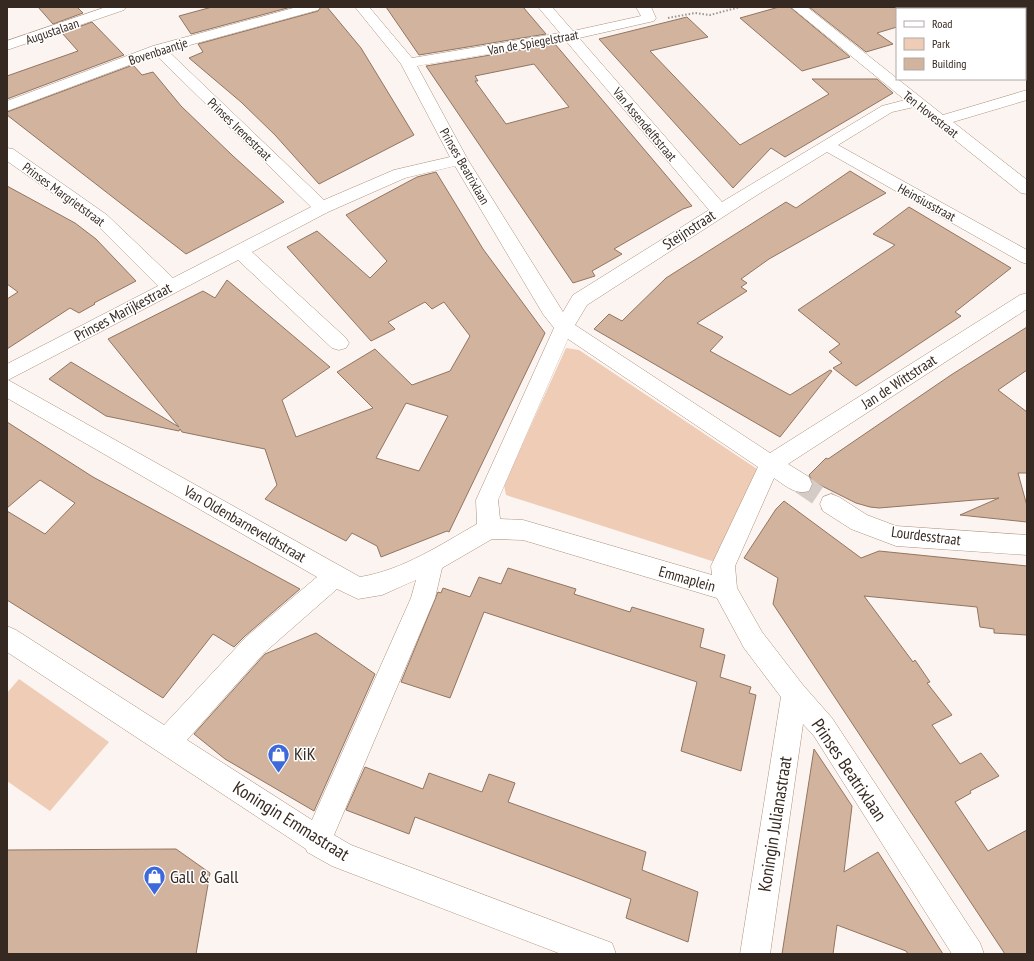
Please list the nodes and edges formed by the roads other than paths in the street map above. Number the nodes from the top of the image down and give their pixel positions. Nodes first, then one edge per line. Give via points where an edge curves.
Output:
1 (119, 7) edge
2 (313, 7) edge
3 (362, 7) edge
4 (545, 7) edge
5 (798, 7) edge
6 (646, 12) edge
7 (570, 36) junction
8 (7, 46) edge
9 (158, 49) junction
10 (408, 63) junction
11 (1027, 95) edge
12 (915, 102) junction
13 (7, 106) edge
14 (939, 121) junction
15 (826, 145) junction
16 (7, 153) edge
17 (460, 160) junction
18 (1027, 190) edge
19 (322, 208) junction
20 (720, 211) junction
21 (239, 251) junction
22 (1027, 258) edge
23 (170, 286) junction
24 (1027, 300) edge
25 (564, 327) junction
26 (339, 343) dead end
27 (7, 373) edge
28 (7, 388) edge
29 (770, 464) junction
30 (801, 484) tunnel mouth
31 (831, 504) tunnel mouth
32 (489, 529) junction
33 (1027, 545) edge
34 (432, 562) junction
35 (335, 576) junction
36 (725, 590) junction
37 (7, 638) edge
38 (794, 694) junction
39 (167, 742) junction
40 (317, 842) junction
41 (601, 954) edge
42 (755, 954) edge
43 (969, 954) edge

1 - 8 street, Augustalaan
2 - 9 street, Bovenbaantje
3 - 10 street, Prinses Beatrixlaan
4 - 7 street, Van Assendelftstraat
5 - 12 street, Ten Hovestraat
6 - 7 street, Van de Spiegelstraat
7 - 10 street, Van de Spiegelstraat
7 - 20 street, Van Assendelftstraat
9 - 13 street, Bovenbaantje
9 - 19 street, Prinses Irenestraat
10 - 17 street, Prinses Beatrixlaan
11 - 14 street
12 - 14 street, Ten Hovestraat
12 - 15 street, Steijnstraat via 887,109
14 - 18 street, Ten Hovestraat
15 - 20 street, Steijnstraat
15 - 22 street, Heinsiusstraat
16 - 23 street, Prinses Margrietstraat via 101,219
17 - 19 street, Prinses Marijkestraat via 400,174
17 - 25 street, Prinses Beatrixlaan via 550,310
19 - 21 street, Prinses Marijkestraat
20 - 25 street, Steijnstraat via 580,300
21 - 23 street, Prinses Marijkestraat
21 - 26 street
23 - 27 street, Prinses Marijkestraat
24 - 29 street, Jan de Wittstraat
25 - 29 street
25 - 32 street via 487,500
28 - 35 street, Van Oldenbarneveldtstraat
29 - 30 street
29 - 36 street, Emmaplein via 723,566
31 - 33 street, Lourdesstraat via 859,522 896,536
32 - 34 street, Van Oldenbarneveldtstraat
32 - 36 street, Emmaplein via 523,530
34 - 35 street, Van Oldenbarneveldtstraat via 382,584 358,588
34 - 40 street via 423,598
35 - 39 street via 255,645
36 - 38 street, Prinses Beatrixlaan via 753,640
37 - 39 street, Koningin Emmastraat
38 - 42 street, Koningin Julianastraat
38 - 43 street, Prinses Beatrixlaan via 823,727
39 - 40 street, Koningin Emmastraat
40 - 41 street, Koningin Emmastraat via 342,856

